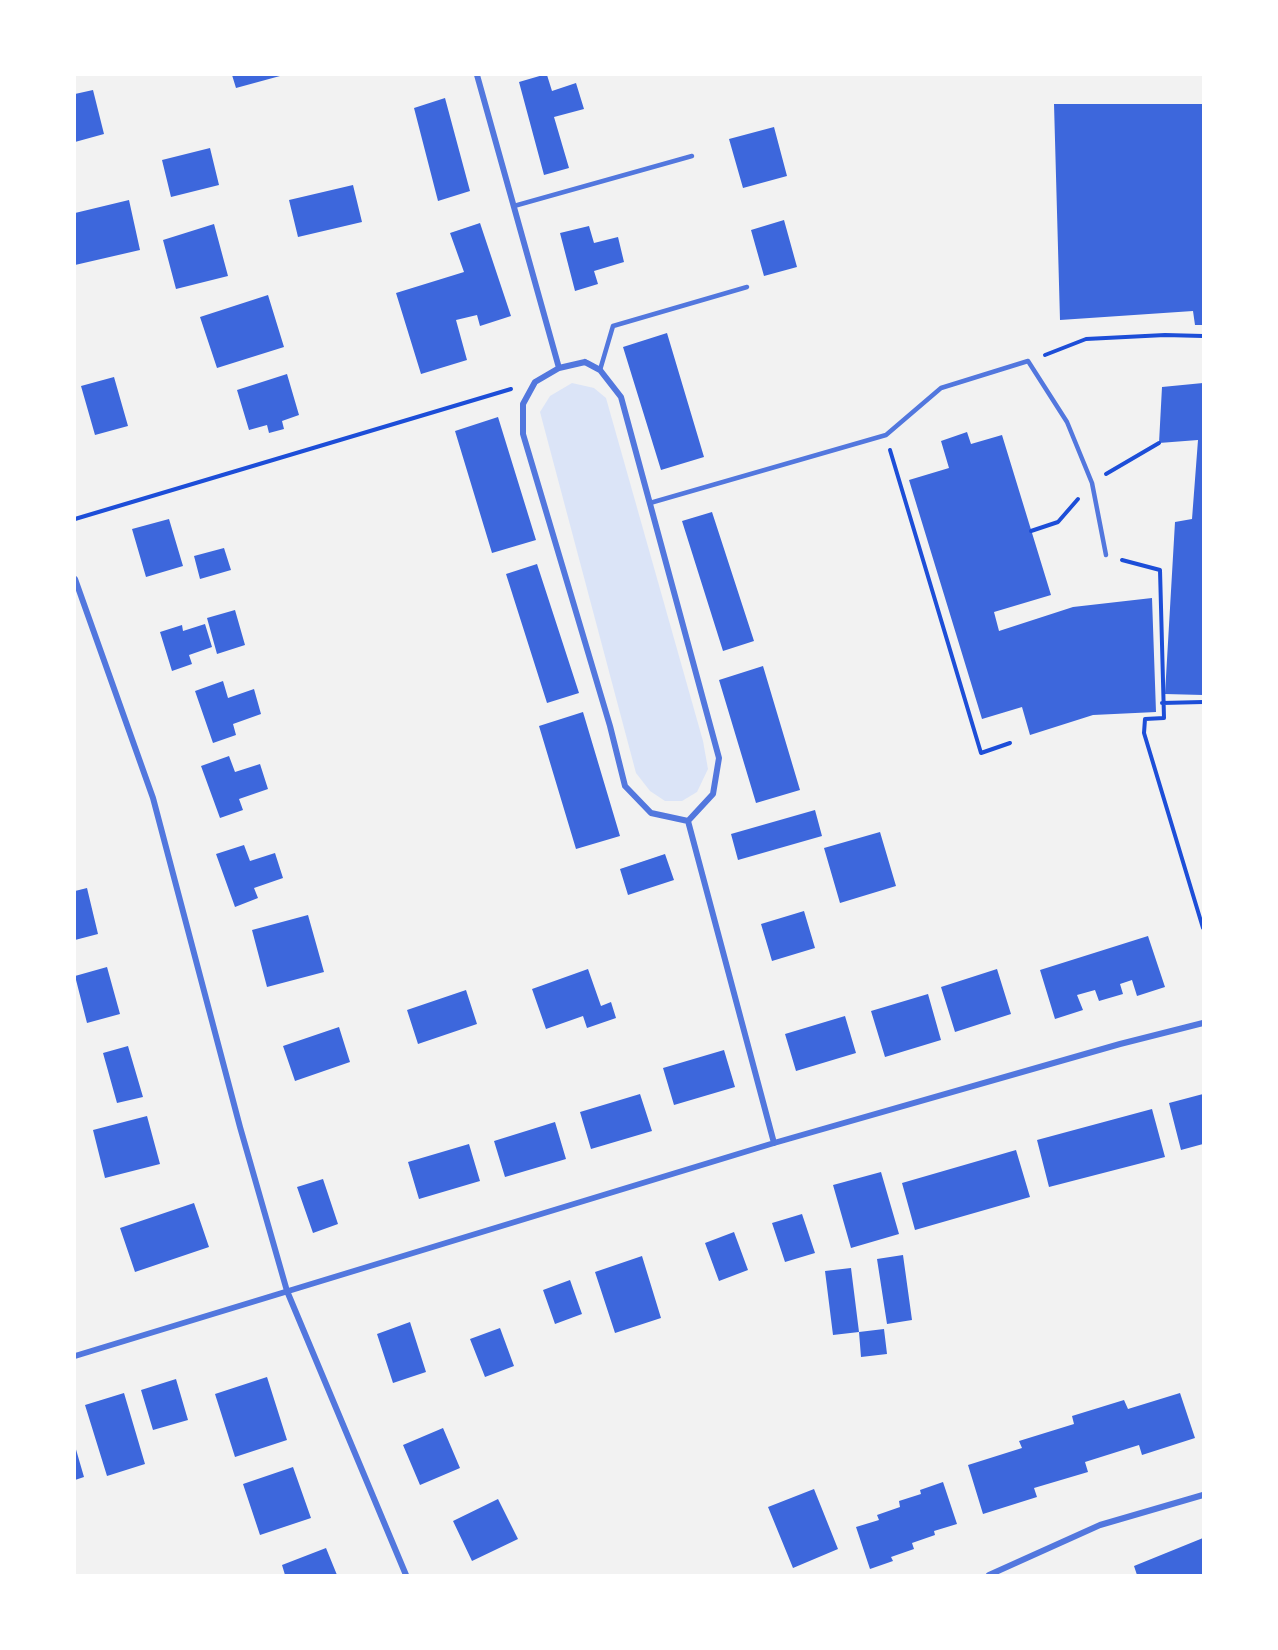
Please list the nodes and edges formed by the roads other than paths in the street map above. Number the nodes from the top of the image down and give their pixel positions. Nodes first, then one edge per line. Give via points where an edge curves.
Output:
1 (477, 75) edge
2 (692, 156) dead end
3 (514, 206) junction
4 (747, 287) dead end
5 (559, 368) junction
6 (600, 370) junction
7 (650, 503) junction
8 (1106, 555) road end
9 (75, 579) edge
10 (688, 821) junction
11 (1203, 1023) edge
12 (774, 1143) junction
13 (287, 1291) junction
14 (75, 1356) edge
15 (1203, 1495) edge
16 (406, 1575) edge
17 (989, 1575) edge

1 - 3 street
2 - 3 lane
3 - 5 street
4 - 6 lane via 613,326
5 - 6 street via 585,362
5 - 10 street via 535,382 523,404 523,434 625,786 651,813
6 - 7 street via 621,397
7 - 8 lane via 886,435 941,388 1028,361 1067,422 1092,483
7 - 10 street via 719,758 713,794
9 - 13 street via 153,798
10 - 12 street
11 - 12 street
12 - 13 street
13 - 14 street
13 - 16 street
15 - 17 street via 1100,1525

